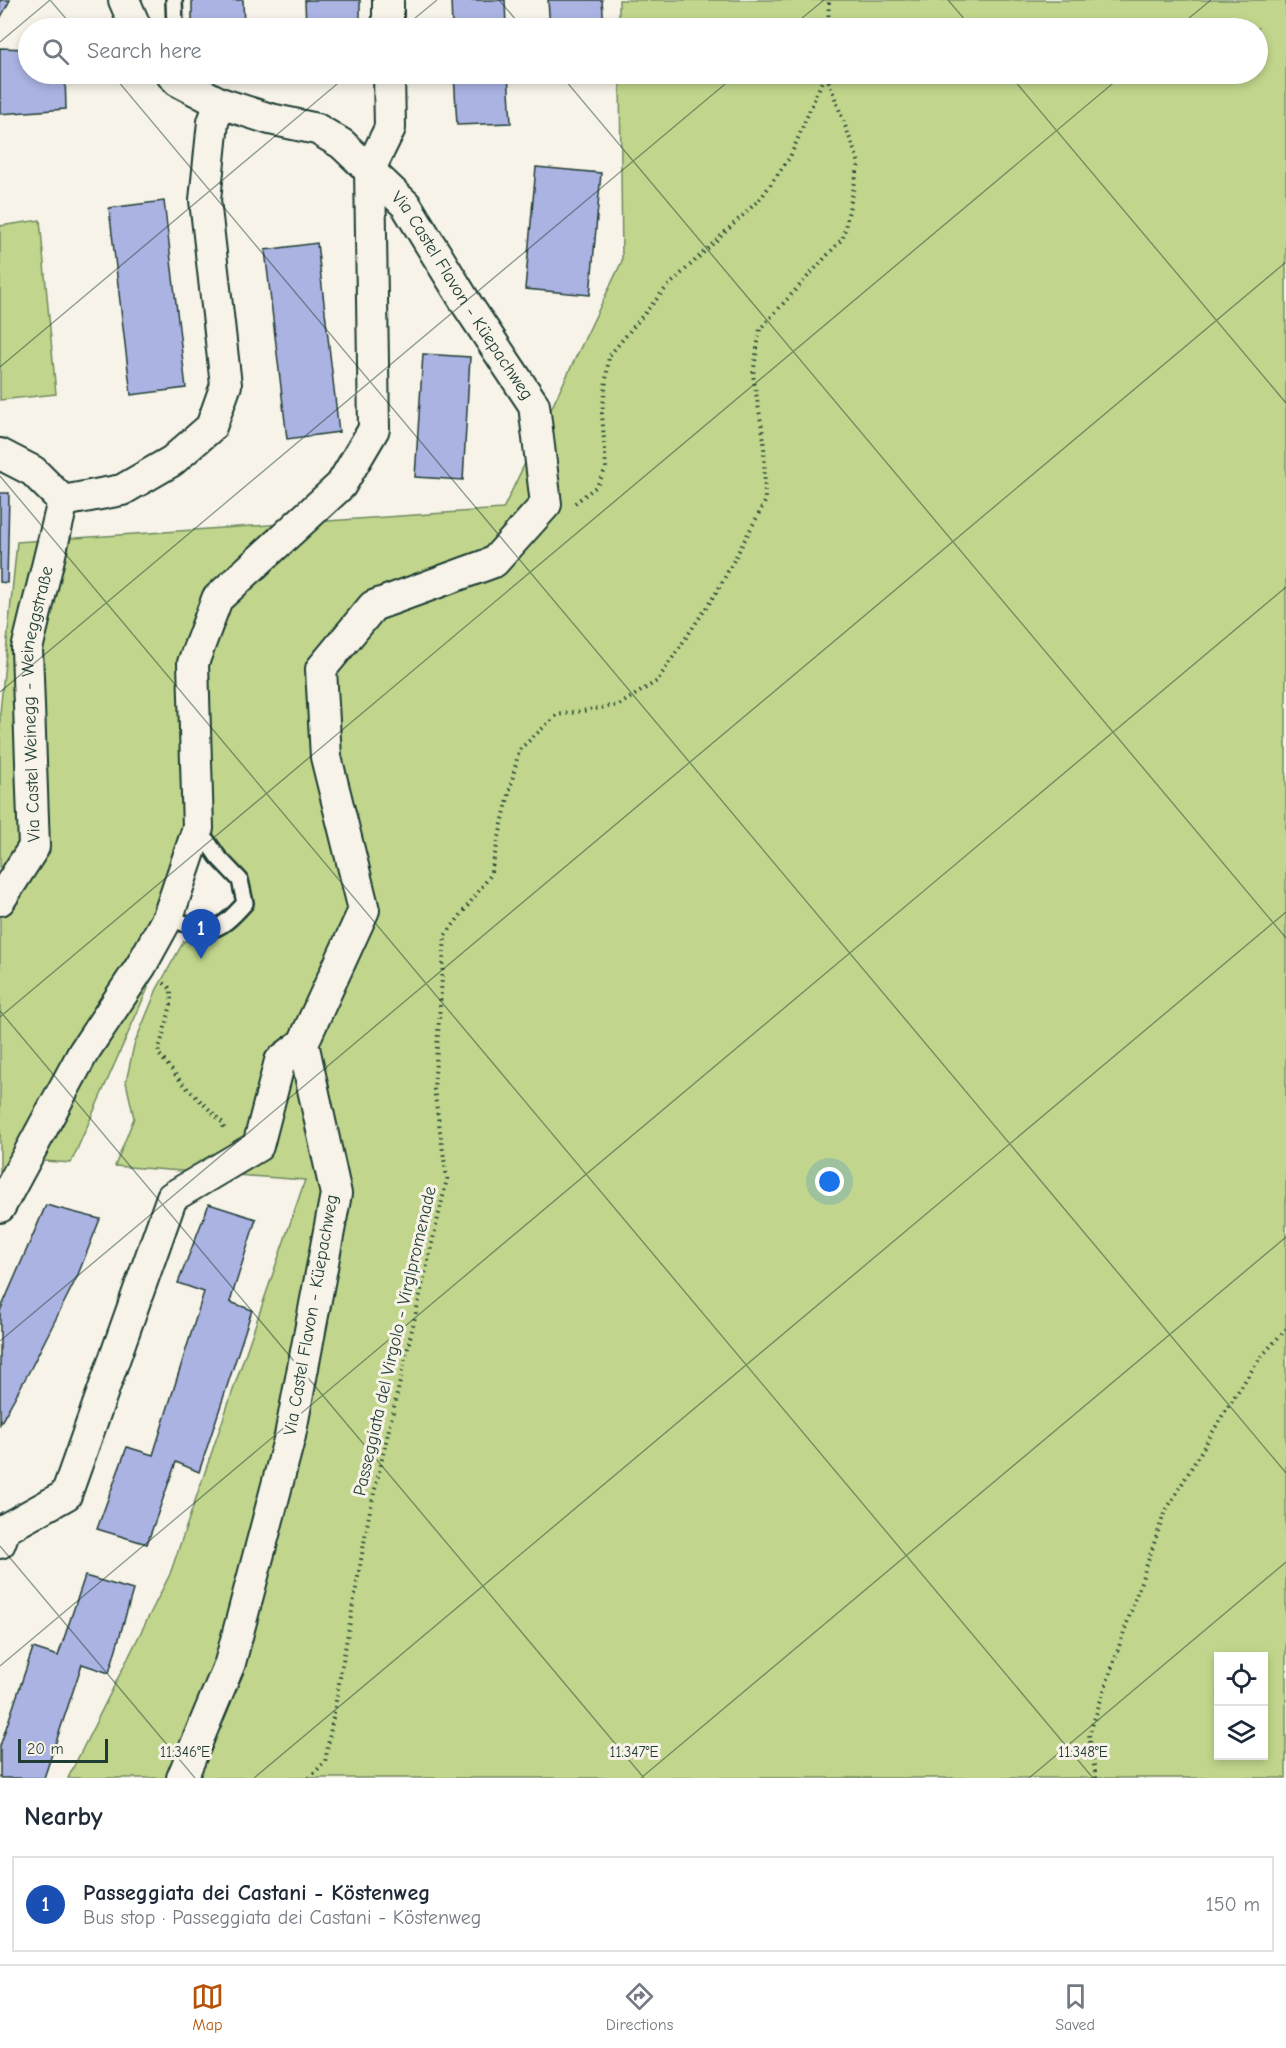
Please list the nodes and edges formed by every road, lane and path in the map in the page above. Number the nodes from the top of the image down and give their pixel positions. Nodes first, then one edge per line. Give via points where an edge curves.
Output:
1 (124, 0) edge
2 (174, 0) edge
3 (388, 0) edge
4 (831, 1) edge
5 (132, 18) edge
6 (175, 18) edge
7 (388, 18) edge
8 (829, 18) edge
9 (188, 84) edge
10 (389, 84) edge
11 (821, 84) edge
12 (829, 84) edge
13 (220, 103) junction
14 (370, 169) junction
15 (0, 454) edge
16 (63, 501) junction
17 (546, 504) junction
18 (198, 828) junction
19 (0, 900) edge
20 (168, 917) junction
21 (141, 966) junction
22 (303, 1043) junction
23 (229, 1164) junction
24 (0, 1207) edge
25 (1286, 1329) edge
26 (0, 1543) edge
27 (182, 1778) edge
28 (309, 1778) edge
29 (1096, 1778) edge

1 - 5 street
2 - 6 lane
3 - 7 street
4 - 8 path
9 - 13 street, Via Castel Flavon - Küepachweg
10 - 14 street via 390,128
11 - 17 path via 790,157 761,198 665,289 609,356 602,413 606,468 597,486 569,508
12 - 28 path, Passeggiata del Virgolo - Virglpromenade via 859,163 843,238 760,329 753,375 764,440 765,502 718,590 657,681 619,705 557,715 519,750 490,876 445,936 434,1089 447,1179 369,1515 325,1762
13 - 14 street, Via Castel Flavon - Küepachweg via 317,129 342,144
13 - 16 street via 213,122 205,200 226,385 211,428 171,461 122,490
14 - 17 street, Via Castel Flavon - Küepachweg via 406,205 534,405
14 - 18 street via 374,429 341,485 218,599 193,663
15 - 16 street via 33,471
16 - 19 street, Via Castel Weinegg - Weineggstraße via 27,650 34,847
17 - 22 street via 494,562 373,606 321,669 326,757 364,910
18 - 20 street
18 - 20 lane via 240,880 245,903 227,923 211,931
20 - 21 street
21 - 23 path via 171,989 171,1005 158,1053 183,1084 224,1123
21 - 24 street via 83,1053
22 - 23 street via 280,1060 258,1146
22 - 27 street, Via Castel Flavon - Küepachweg via 336,1194 290,1436 230,1663
23 - 26 street via 172,1197 66,1495 5,1529
25 - 29 path via 1260,1358 1227,1408 1164,1514 1089,1736

